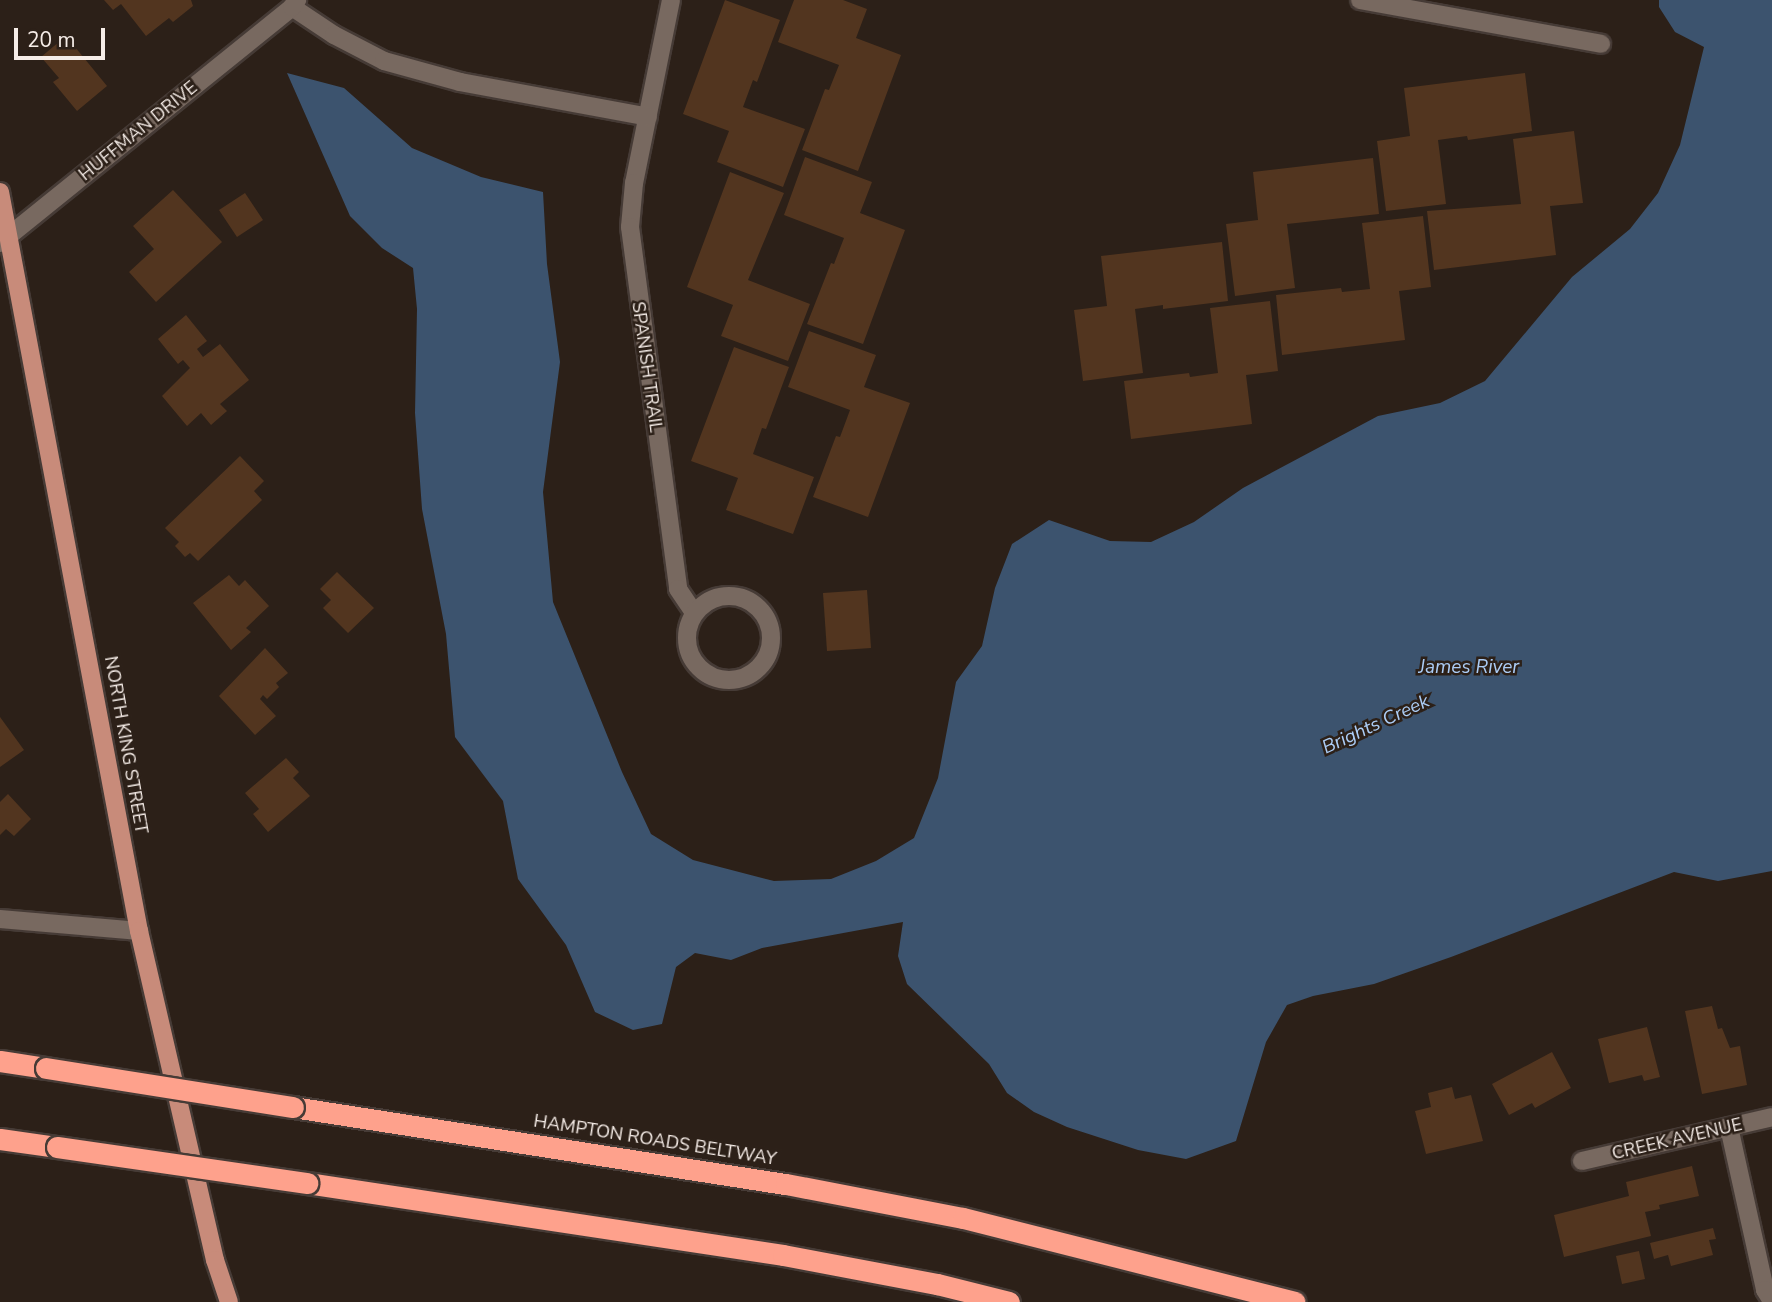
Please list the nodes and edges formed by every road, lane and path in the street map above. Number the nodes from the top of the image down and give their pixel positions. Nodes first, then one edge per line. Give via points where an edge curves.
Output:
1 (671, 0) edge
2 (1360, 0) edge
3 (295, 3) edge
4 (1601, 44) dead end
5 (648, 117) junction
6 (0, 192) edge
7 (5, 239) edge
8 (694, 613) junction
9 (0, 919) edge
10 (139, 932) junction
11 (0, 1061) edge
12 (1772, 1117) edge
13 (1729, 1127) junction
14 (0, 1139) edge
15 (1582, 1161) dead end
16 (1772, 1301) edge
17 (229, 1302) edge
18 (1009, 1302) edge
19 (1296, 1302) edge

1 - 5 street, SPANISH TRAIL
2 - 4 street
3 - 5 street via 334,35 384,61 460,82
3 - 7 street, HUFFMAN DRIVE
5 - 8 street, SPANISH TRAIL via 630,227 678,589
6 - 7 main road, NORTH KING STREET
7 - 10 main road, NORTH KING STREET
8 - 8 street via 688,625 688,652 705,674 731,681 745,678 766,659 771,631 757,607 731,596 717,597
9 - 10 street
10 - 17 main road, NORTH KING STREET
11 - 19 highway, HAMPTON ROADS BELTWAY, bridge via 786,1184 963,1218
12 - 13 street, CREEK AVENUE
13 - 15 street, CREEK AVENUE
13 - 16 street via 1765,1290
14 - 18 highway, bridge via 783,1255

